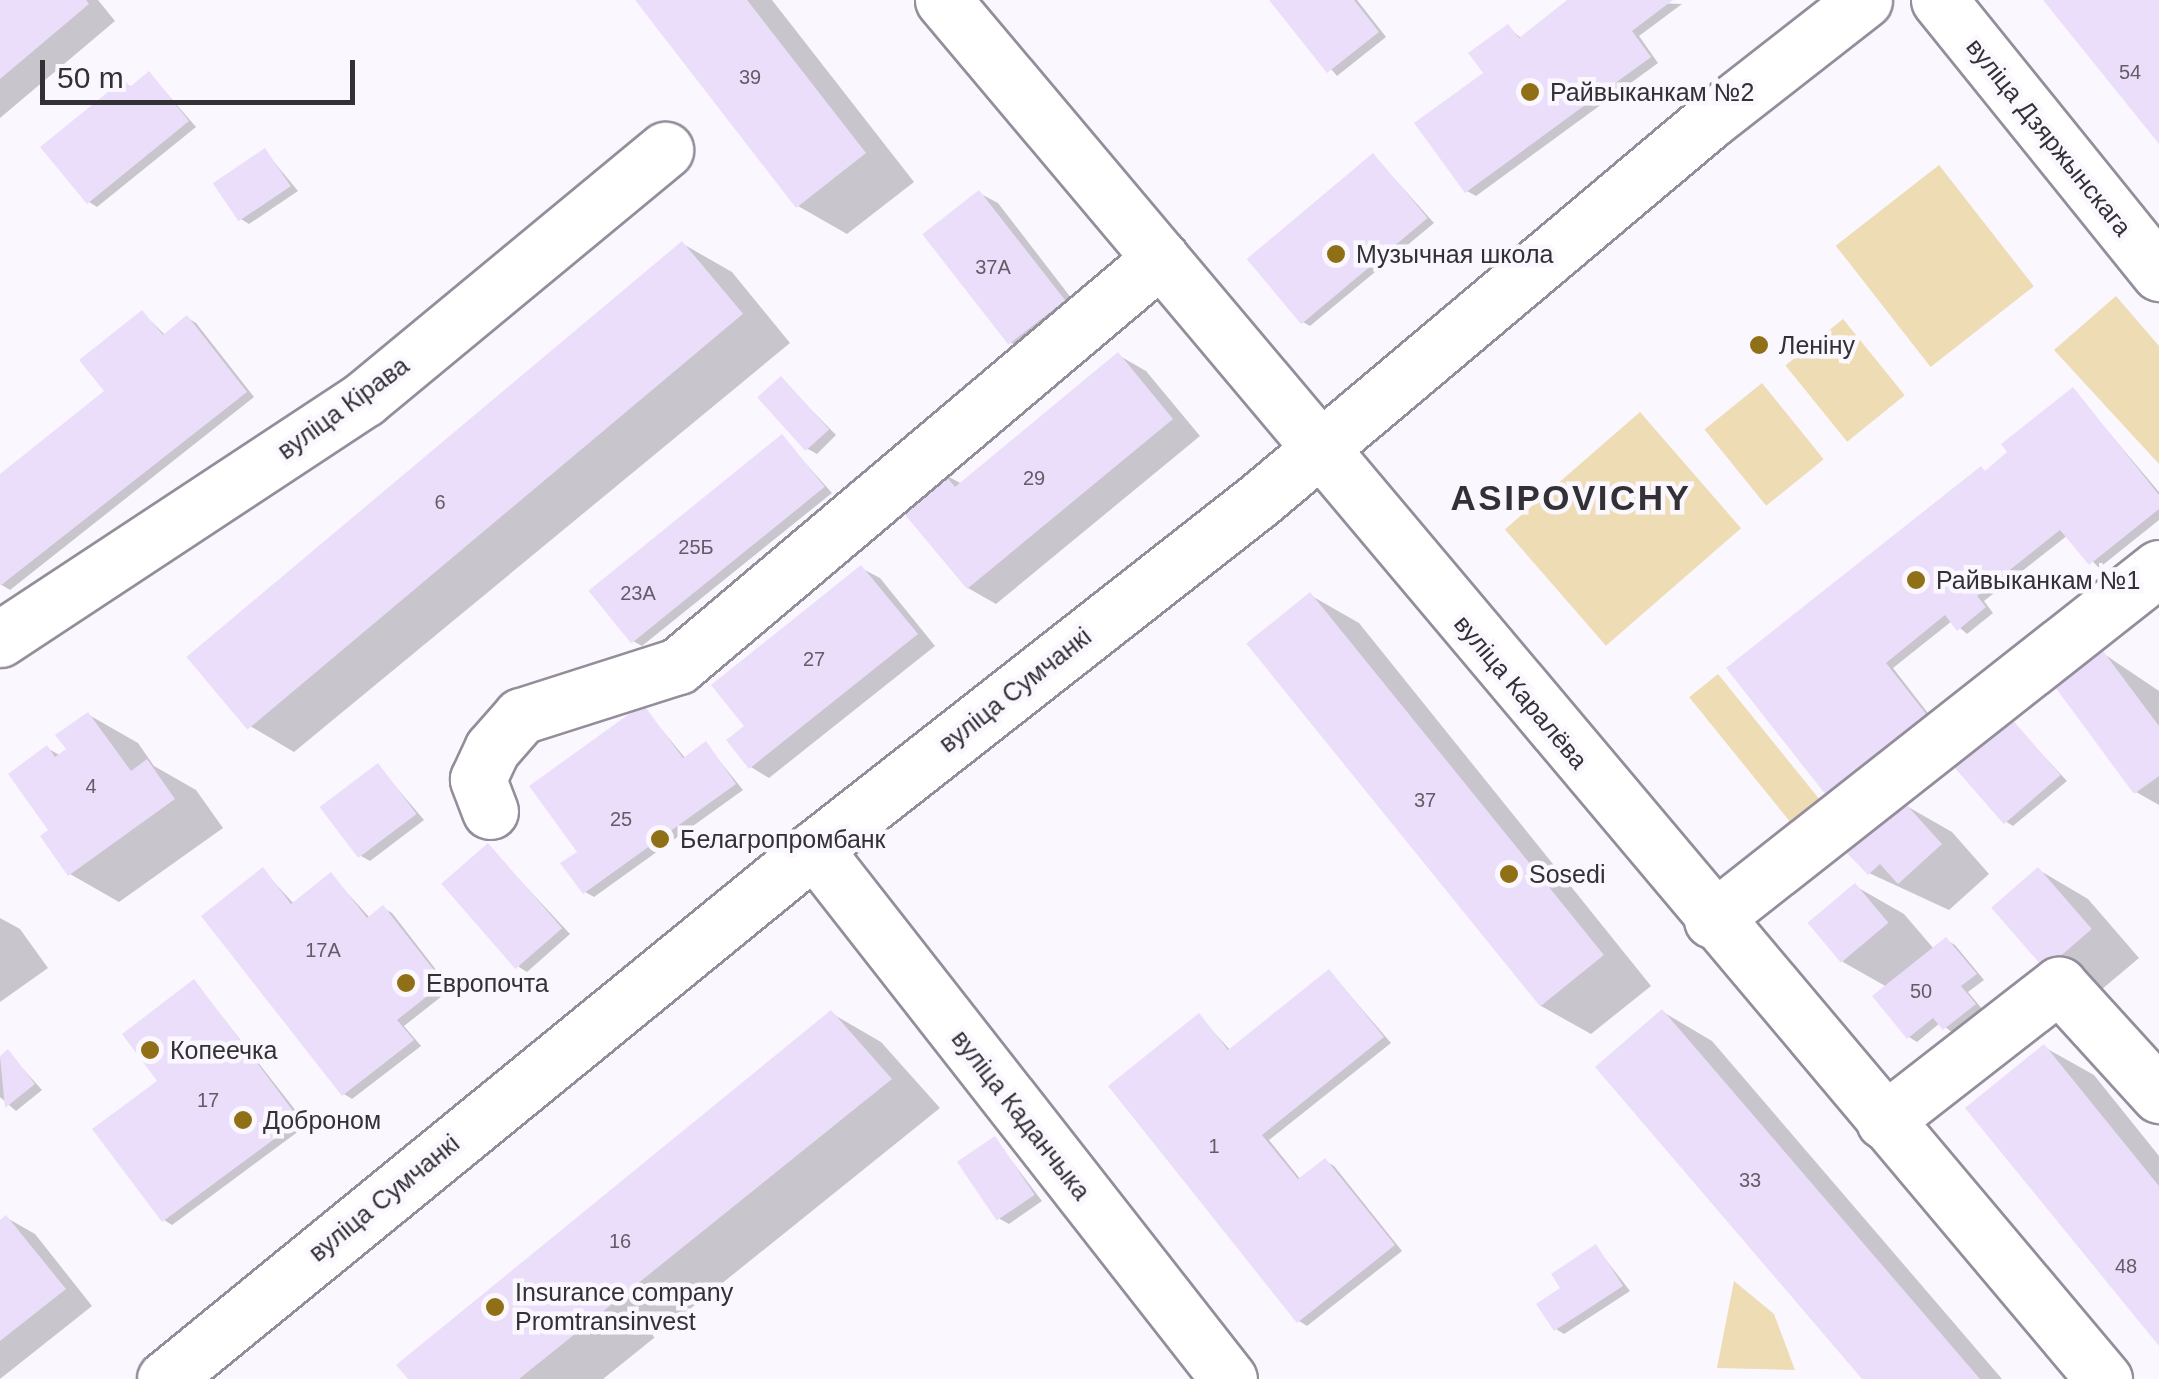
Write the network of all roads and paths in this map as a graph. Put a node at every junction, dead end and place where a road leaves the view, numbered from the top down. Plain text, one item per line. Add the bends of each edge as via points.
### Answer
1 (942, 0) edge
2 (1864, 0) edge
3 (1940, 0) edge
4 (665, 150) dead end
5 (1161, 258) junction
6 (2159, 273) edge
7 (1317, 447) junction
8 (2159, 568) edge
9 (0, 639) edge
10 (490, 810) dead end
11 (814, 848) junction
12 (1712, 920) junction
13 (2159, 1094) edge
14 (1884, 1122) junction
15 (165, 1379) edge
16 (1229, 1379) edge
17 (2104, 1379) edge

1 - 5 street, вуліца Каралёва
2 - 7 street, вуліца Сумчанкі
3 - 6 street, вуліца Дзяржынскага
4 - 9 street, вуліца Кірава via 364,399
5 - 7 street, вуліца Каралёва
5 - 10 street via 678,666 521,716 492,749 478,779
7 - 11 street, вуліца Сумчанкі
7 - 12 street, вуліца Каралёва
8 - 12 street
11 - 15 street, вуліца Сумчанкі
11 - 16 street, вуліца Каданчыка
12 - 14 street, вуліца Каралёва
13 - 14 street via 2059,984
14 - 17 street, вуліца Каралёва

